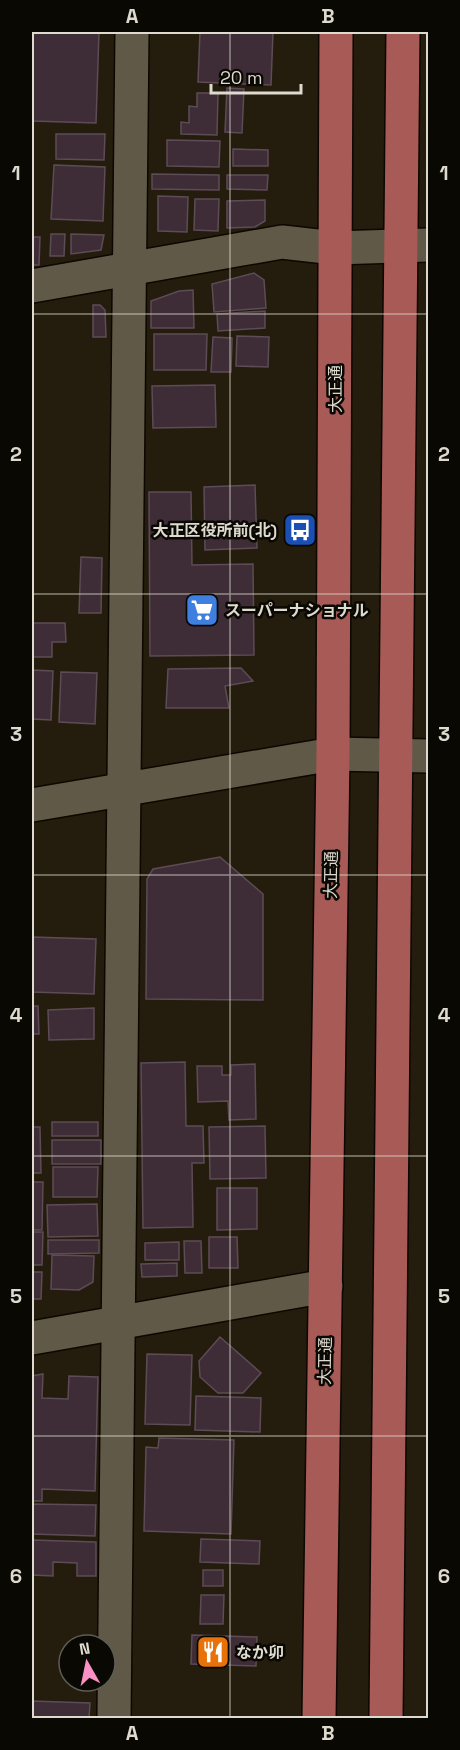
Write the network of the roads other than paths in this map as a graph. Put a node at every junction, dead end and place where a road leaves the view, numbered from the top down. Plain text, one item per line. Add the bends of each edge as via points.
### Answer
1 (132, 32) edge
2 (336, 32) edge
3 (403, 32) edge
4 (415, 246) edge
5 (335, 248) junction
6 (130, 268) junction
7 (32, 286) edge
8 (333, 754) junction
9 (429, 756) edge
10 (396, 757) junction
11 (123, 791) junction
12 (32, 805) edge
13 (326, 1286) junction
14 (120, 1323) junction
15 (32, 1338) edge
16 (114, 1719) edge
17 (319, 1719) edge
18 (386, 1719) edge

1 - 6 street
2 - 5 main road, 大正通
3 - 4 main road
4 - 5 street
4 - 10 main road
5 - 6 street via 282,242
5 - 8 main road, 大正通
6 - 7 street
6 - 11 street
8 - 10 street
8 - 11 street
8 - 13 main road, 大正通
9 - 10 street
10 - 18 main road
11 - 12 street
11 - 14 street
13 - 14 street
13 - 17 main road, 大正通
14 - 15 street
14 - 16 street

